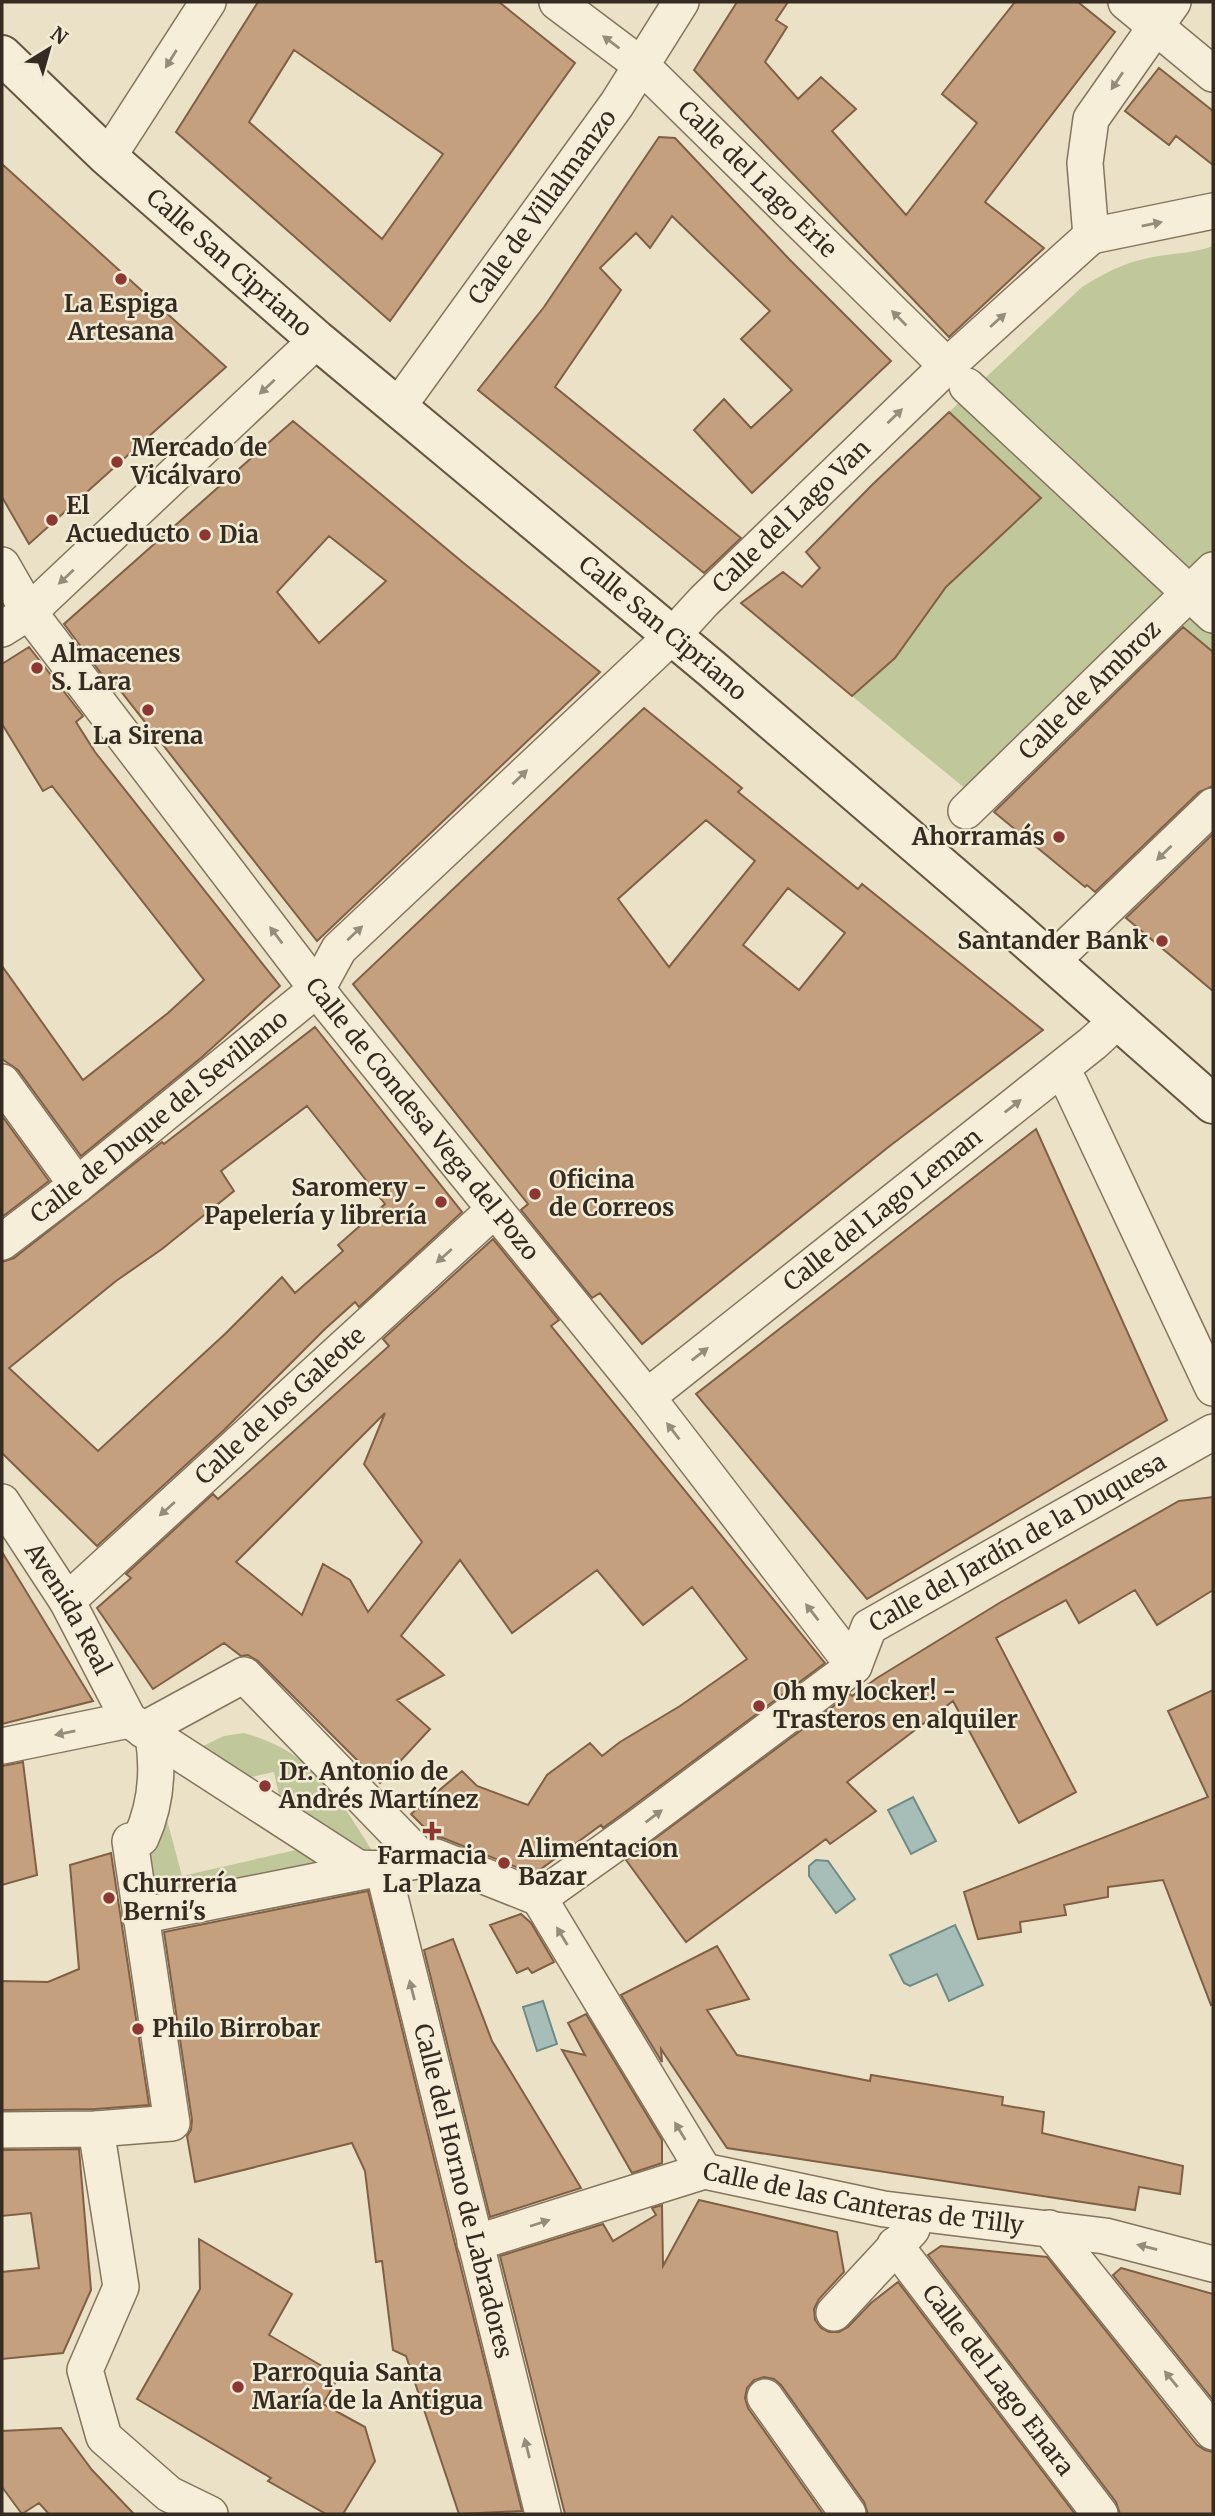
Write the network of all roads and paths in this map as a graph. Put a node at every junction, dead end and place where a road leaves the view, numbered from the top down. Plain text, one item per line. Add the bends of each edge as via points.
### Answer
1 (208, 2) edge
2 (557, 2) edge
3 (681, 2) edge
4 (1126, 2) edge
5 (1164, 13) edge
6 (2, 55) edge
7 (642, 66) junction
8 (1213, 74) edge
9 (2, 83) edge
10 (108, 157) junction
11 (1213, 211) edge
12 (1091, 236) junction
13 (317, 340) junction
14 (957, 376) junction
15 (397, 408) junction
16 (2, 565) edge
17 (1205, 592) edge
18 (15, 620) edge
19 (672, 636) junction
20 (1213, 806) edge
21 (966, 811) dead end
22 (1051, 962) junction
23 (317, 989) junction
24 (1118, 1020) junction
25 (2, 1082) edge
26 (1070, 1084) dead end
27 (1213, 1104) edge
28 (77, 1185) junction
29 (494, 1210) junction
30 (2, 1242) edge
31 (1213, 1388) edge
32 (646, 1397) junction
33 (1213, 1432) edge
34 (2, 1502) edge
35 (67, 1601) junction
36 (854, 1666) junction
37 (142, 1729) junction
38 (2, 1746) edge
39 (423, 1860) junction
40 (383, 1869) junction
41 (539, 1898) junction
42 (140, 1916) junction
43 (96, 2129) junction
44 (2, 2130) edge
45 (704, 2171) junction
46 (926, 2214) junction
47 (1049, 2228) junction
48 (475, 2243) junction
49 (895, 2245) junction
50 (1213, 2264) edge
51 (834, 2313) dead end
52 (765, 2397) dead end
53 (1213, 2432) edge
54 (210, 2514) edge
55 (543, 2514) edge
56 (848, 2514) edge
57 (1100, 2514) edge

1 -> 10 street
7 -> 2 street, Calle del Lago Erie
3 - 7 street, Calle de Villalmanzo
4 - 5 street
5 - 8 street
5 -> 12 street via 1091,119 1085,163
6 - 10 street, Calle San Cipriano
14 -> 7 street, Calle del Lago Erie
7 - 15 street, Calle de Villalmanzo
9 - 10 street, Calle San Cipriano
10 - 13 street, Calle San Cipriano
12 -> 11 street
14 -> 12 street, Calle del Lago Van
13 - 15 street, Calle San Cipriano
13 -> 18 street
14 - 17 street, Calle del Lago Erie
19 -> 14 street, Calle del Lago Van via 704,601
15 - 19 street, Calle San Cipriano
16 - 18 street, Calle de Condesa Vega del Pozo
17 - 21 street, Calle de Ambroz
23 -> 18 street, Calle de Condesa Vega del Pozo
19 - 22 street, Calle San Cipriano
23 -> 19 street, Calle del Lago Van via 339,949
20 -> 22 street
22 - 24 street, Calle San Cipriano
23 - 28 street, Calle de Duque del Sevillano
23 - 29 street, Calle de Condesa Vega del Pozo
24 - 27 street, Calle San Cipriano
32 -> 24 street, Calle del Lago Leman
25 - 28 street
26 - 31 street
28 - 30 street, Calle de Duque del Sevillano
29 - 32 street, Calle de Condesa Vega del Pozo
29 -> 35 street, Calle de los Galeote
36 -> 32 street, Calle de Condesa Vega del Pozo
33 - 36 street, Calle del Jardín de la Duquesa via 869,1627
34 - 35 street, Avenida Real
35 - 37 street, Avenida Real
41 -> 36 street, Calle del Jardín de la Duquesa
37 -> 38 street
37 - 39 street via 244,1675
37 - 40 street via 358,1868
37 - 42 street via 157,1758 151,1816 141,1838 130,1841
39 - 40 street
39 - 41 street via 436,1857
40 - 42 street
48 -> 40 street, Calle del Horno de Labradores
45 -> 41 street, Calle de las Canteras de Tilly
42 - 43 street via 172,2123
43 - 44 street
43 - 54 street via 121,2287 85,2370 104,2437 169,2494
45 - 46 street, Calle de las Canteras de Tilly
48 -> 45 street
46 - 47 street, Calle de las Canteras de Tilly
46 - 49 street
50 -> 47 street, Calle de las Canteras de Tilly via 1105,2236
53 -> 47 street
55 -> 48 street, Calle del Horno de Labradores
49 - 51 street
49 - 57 street, Calle del Lago Enara
52 - 56 street

